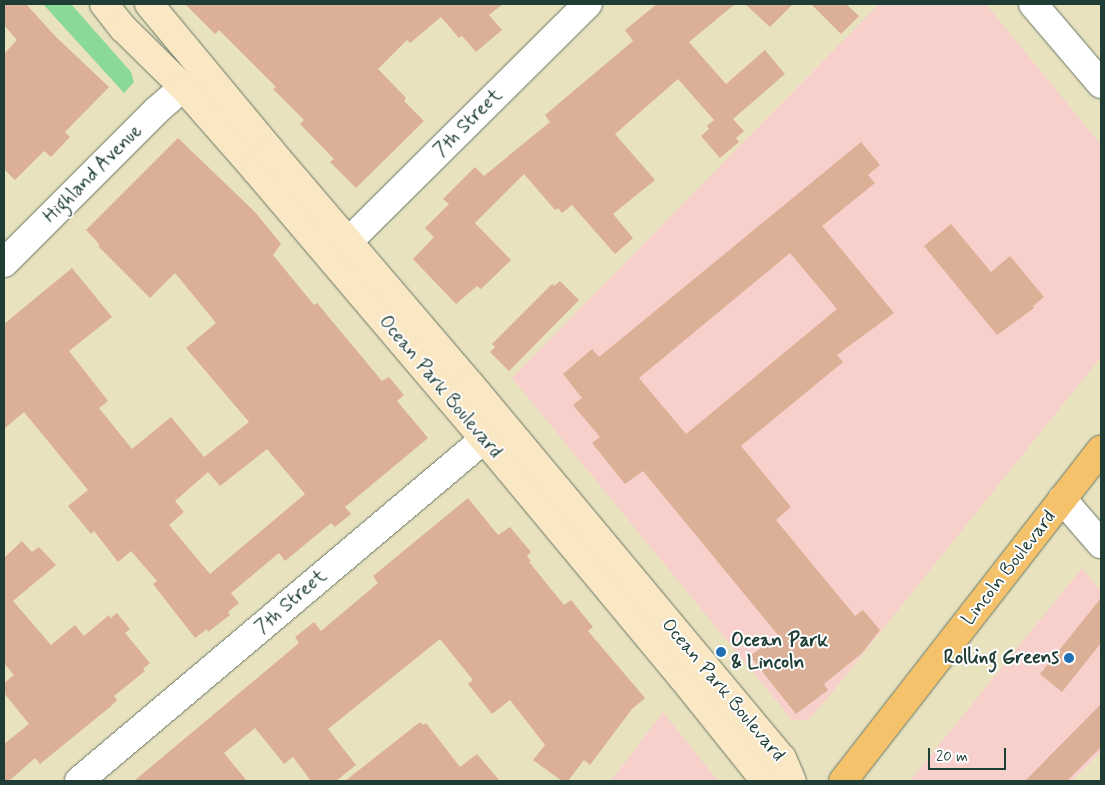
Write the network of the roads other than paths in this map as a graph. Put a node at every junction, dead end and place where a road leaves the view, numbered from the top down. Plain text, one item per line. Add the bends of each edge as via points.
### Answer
1 (104, 4) edge
2 (149, 4) edge
3 (588, 4) edge
4 (1033, 4) edge
5 (1101, 84) edge
6 (183, 88) junction
7 (263, 160) junction
8 (348, 242) junction
9 (4, 263) edge
10 (494, 432) junction
11 (1101, 450) edge
12 (1062, 499) junction
13 (1101, 544) edge
14 (79, 781) edge
15 (765, 781) edge
16 (792, 781) edge
17 (843, 781) edge

1 - 6 street via 123,28
2 - 7 street, Ocean Park Boulevard
3 - 8 street, 7th Street
4 - 5 street
6 - 7 street via 192,83 203,85
6 - 9 street, Highland Avenue
7 - 8 street, Ocean Park Boulevard
7 - 10 street, Ocean Park Boulevard
8 - 10 street, Ocean Park Boulevard
10 - 14 street, 7th Street
10 - 15 street, Ocean Park Boulevard
10 - 16 street, Ocean Park Boulevard via 782,758
11 - 12 highway, Lincoln Boulevard
12 - 13 street
12 - 17 highway, Lincoln Boulevard

